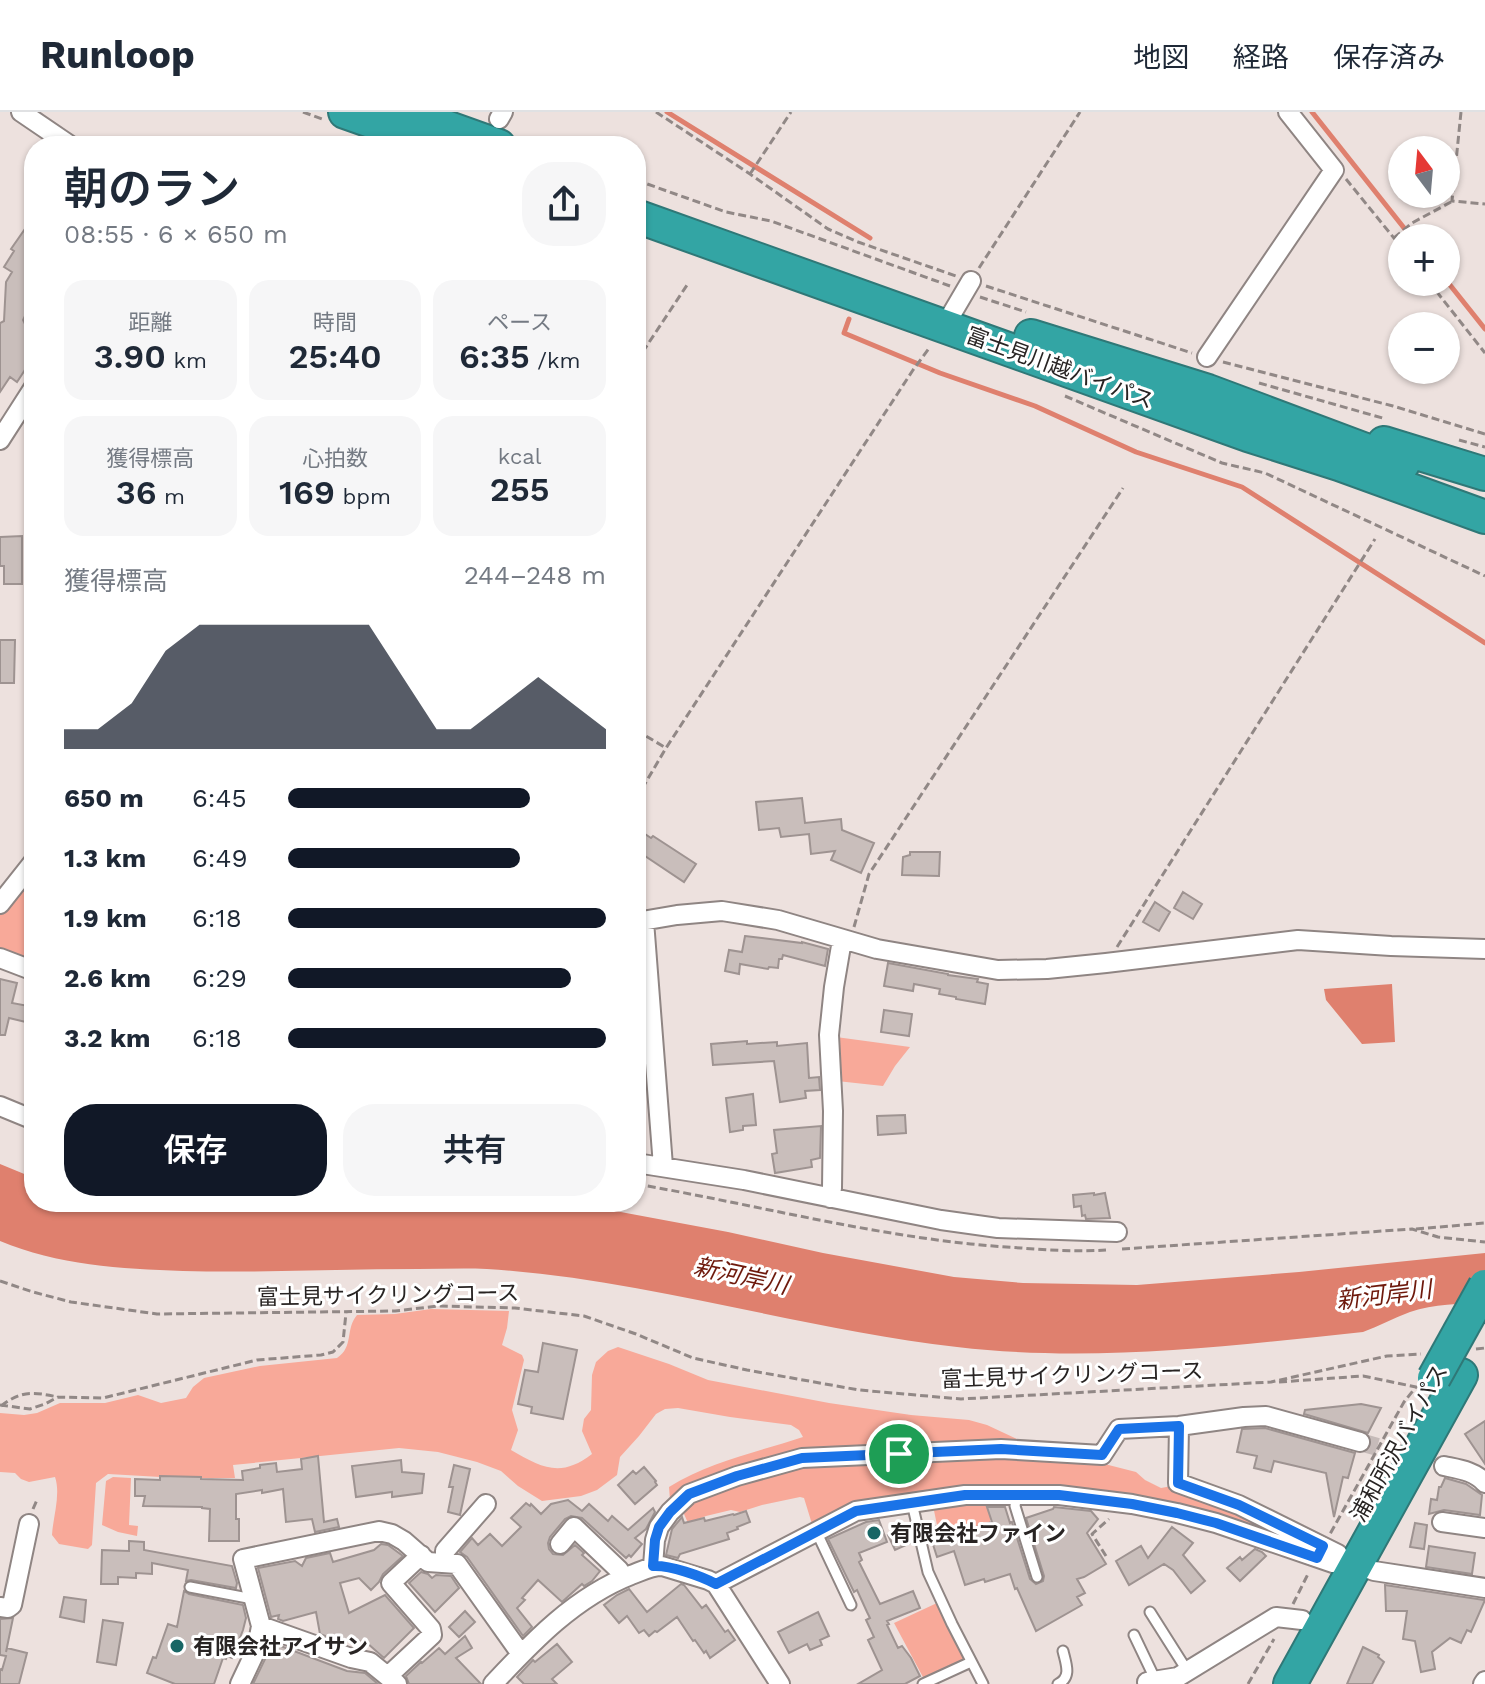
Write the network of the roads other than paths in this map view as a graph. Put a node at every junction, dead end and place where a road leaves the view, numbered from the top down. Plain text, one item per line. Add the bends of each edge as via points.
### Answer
1 (21, 112) edge
2 (345, 112) edge
3 (404, 112) edge
4 (1288, 112) edge
5 (500, 126) edge
6 (56, 136) edge
7 (412, 136) edge
8 (646, 199) edge
9 (646, 219) edge
10 (952, 312) junction
11 (1207, 357) road end
12 (1208, 391) junction
13 (24, 403) edge
14 (1248, 435) junction
15 (0, 440) edge
16 (1485, 474) edge
17 (1485, 495) edge
18 (1485, 517) edge
19 (1485, 536) edge
20 (24, 874) edge
21 (0, 904) edge
22 (646, 920) edge
23 (846, 941) junction
24 (1485, 949) edge
25 (0, 958) edge
26 (24, 967) edge
27 (646, 985) edge
28 (0, 1106) edge
29 (24, 1116) edge
30 (646, 1164) edge
31 (663, 1166) junction
32 (830, 1198) junction
33 (1117, 1232) dead end
34 (1485, 1286) edge
35 (1456, 1357) edge
36 (1179, 1426) junction
37 (1360, 1442) tunnel mouth
38 (1444, 1466) tunnel mouth
39 (1485, 1483) edge
40 (1017, 1494) junction
41 (912, 1503) junction
42 (486, 1504) dead end
43 (1442, 1522) dead end
44 (29, 1524) dead end
45 (1485, 1528) edge
46 (817, 1533) junction
47 (560, 1544) dead end
48 (421, 1555) junction
49 (1334, 1557) junction
50 (445, 1563) junction
51 (653, 1566) junction
52 (1037, 1577) dead end
53 (623, 1578) junction
54 (716, 1584) junction
55 (190, 1587) dead end
56 (1485, 1588) edge
57 (253, 1599) junction
58 (851, 1605) dead end
59 (0, 1607) edge
60 (1150, 1612) dead end
61 (1294, 1619) junction
62 (261, 1626) junction
63 (1134, 1635) dead end
64 (1063, 1651) dead end
65 (521, 1654) junction
66 (971, 1662) junction
67 (1188, 1672) junction
68 (392, 1680) edge
69 (1151, 1681) joint
70 (240, 1684) edge
71 (493, 1684) edge
72 (780, 1684) edge
73 (923, 1684) edge
74 (983, 1684) edge
75 (1058, 1684) edge
76 (1267, 1684) edge
77 (1290, 1684) edge

1 - 6 street
2 - 7 highway
3 - 5 highway
4 - 11 street via 1334,170
8 - 10 highway, 富士見川越バイパス
9 - 10 highway, 富士見川越バイパス
10 - 12 highway, 富士見川越バイパス
10 - 14 highway, 富士見川越バイパス
12 - 16 highway
12 - 17 highway, 富士見川越バイパス
13 - 15 street
14 - 18 highway, 富士見川越バイパス
14 - 19 highway via 1284,464
20 - 21 street
22 - 23 street via 722,911 778,920
23 - 24 street via 998,970 1298,940
23 - 32 street via 829,1035
25 - 26 street
27 - 31 street
28 - 29 street
30 - 31 street
31 - 32 street
32 - 33 street via 998,1228
34 - 35 highway, 浦和所沢バイパス, bridge
35 - 49 highway, 浦和所沢バイパス
36 - 37 street via 1266,1416
36 - 49 street via 1178,1483 1239,1505
36 - 51 street via 1119,1429 1102,1455 1001,1449 802,1458 689,1494 659,1527
38 - 39 street via 1469,1472
40 - 41 street
40 - 49 street via 1127,1503
40 - 52 lane via 1015,1506
41 - 46 street via 856,1511
41 - 66 lane via 928,1572
42 - 50 street via 445,1551
43 - 45 street
44 - 59 street via 12,1605
46 - 54 street
46 - 58 lane
47 - 53 street via 574,1527
48 - 50 street via 428,1562
48 - 57 street via 379,1531 243,1559
48 - 68 street via 391,1583 432,1635
49 - 56 street via 1374,1571
49 - 61 highway, 浦和所沢バイパス
49 - 77 highway, 浦和所沢バイパス
50 - 65 street via 457,1564
51 - 53 street
51 - 54 street
53 - 65 street via 579,1603
54 - 72 street
55 - 57 lane
57 - 62 street
60 - 67 lane
61 - 67 street via 1276,1617
61 - 76 highway, 浦和所沢バイパス
62 - 68 street via 370,1662
62 - 70 street
63 - 69 lane
64 - 75 lane via 1068,1674
65 - 71 street
66 - 73 lane
66 - 74 lane
67 - 69 street

